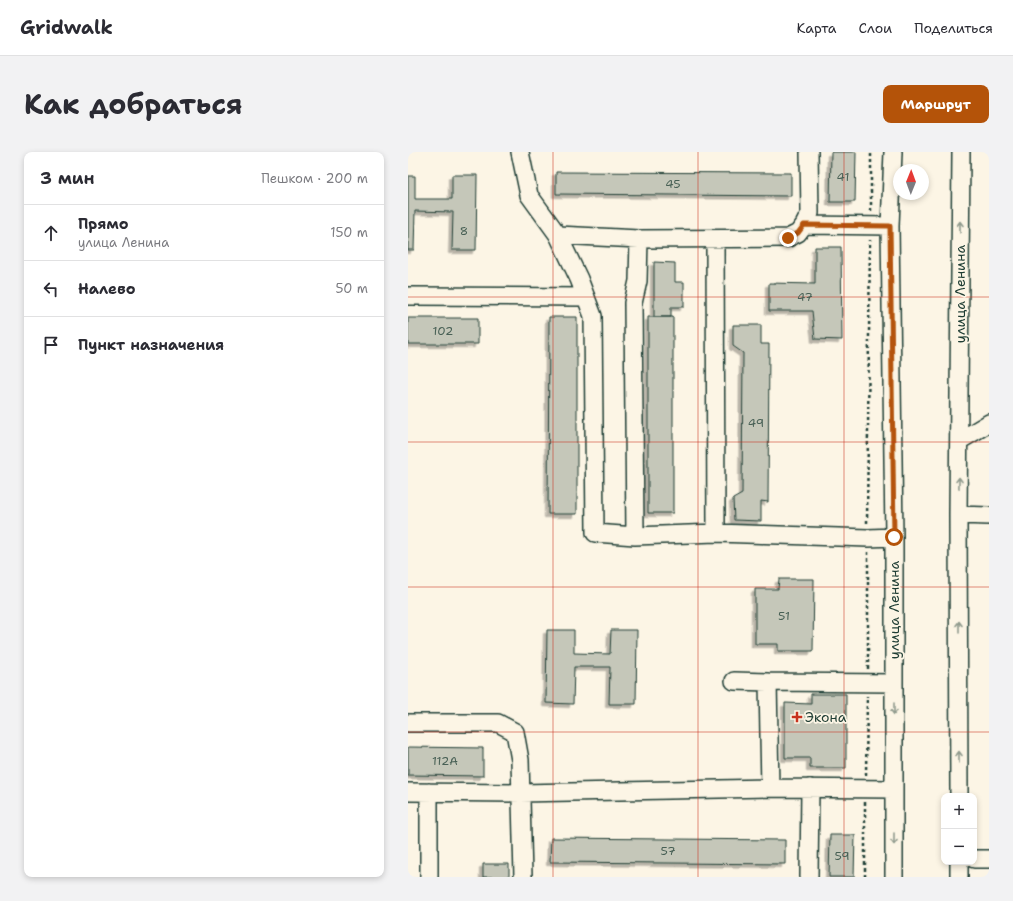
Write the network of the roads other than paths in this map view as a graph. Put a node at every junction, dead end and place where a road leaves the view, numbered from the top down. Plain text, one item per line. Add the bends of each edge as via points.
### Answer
1 (520, 152) edge
2 (809, 152) edge
3 (893, 152) edge
4 (961, 152) edge
5 (804, 225) junction
6 (890, 226) junction
7 (558, 235) junction
8 (639, 239) junction
9 (715, 239) junction
10 (408, 296) edge
11 (586, 298) junction
12 (989, 423) edge
13 (960, 441) junction
14 (958, 516) junction
15 (989, 516) edge
16 (716, 533) junction
17 (635, 536) junction
18 (894, 537) junction
19 (734, 681) dead end
20 (768, 682) junction
21 (894, 683) junction
22 (408, 723) edge
23 (770, 788) junction
24 (810, 788) junction
25 (894, 789) junction
26 (408, 792) edge
27 (429, 792) junction
28 (521, 793) junction
29 (959, 793) edge
30 (977, 859) edge
31 (989, 859) edge
32 (959, 865) edge
33 (429, 877) edge
34 (523, 877) edge
35 (809, 877) edge
36 (894, 877) edge
37 (959, 877) edge

1 - 7 street via 529,194
2 - 5 street via 810,213
3 - 6 street, улица Ленина
13 -> 4 street, улица Ленина
5 - 6 street
5 - 9 street via 798,233 788,238
6 - 18 street, улица Ленина
7 - 8 street
7 - 11 street
8 - 9 street
8 - 17 street via 638,281 633,303
9 - 16 street
10 - 11 street
11 - 17 street via 593,316 595,533
12 - 13 street
14 -> 13 street, улица Ленина
14 - 15 street
29 -> 14 street, улица Ленина
16 - 17 street
16 - 18 street
18 - 21 street, улица Ленина
19 - 20 street
20 - 21 street
20 - 23 street
21 -> 25 street, улица Ленина
22 - 28 street via 498,723 515,732 520,760
23 - 24 street
23 - 28 street
24 - 25 street
24 - 35 street
25 -> 36 street, улица Ленина
26 - 27 street
27 - 28 street
27 - 33 street
28 - 34 street
30 - 31 street
32 - 37 street

